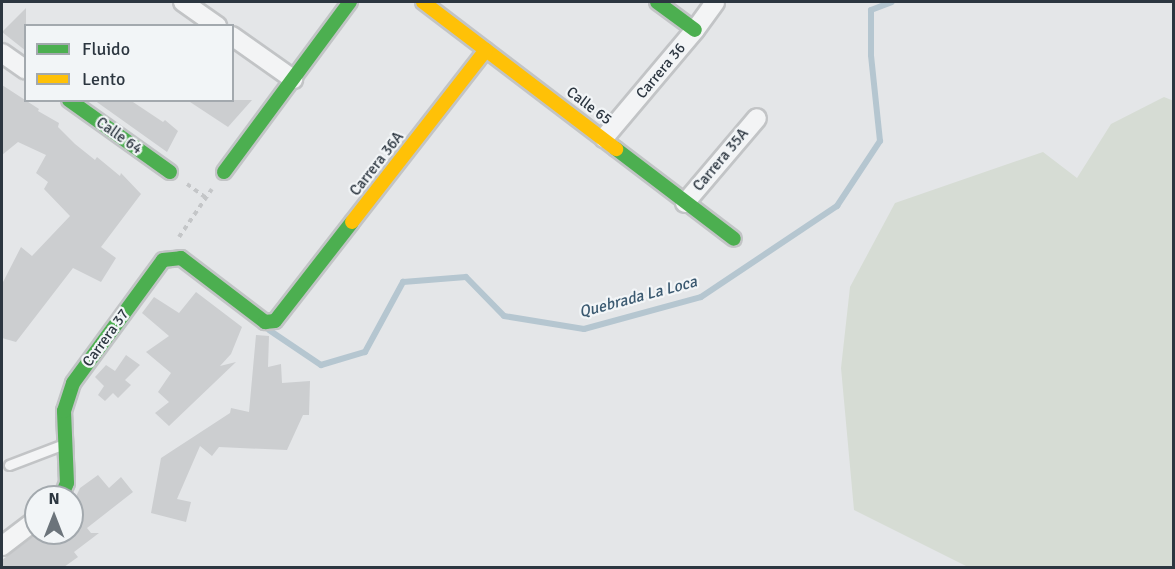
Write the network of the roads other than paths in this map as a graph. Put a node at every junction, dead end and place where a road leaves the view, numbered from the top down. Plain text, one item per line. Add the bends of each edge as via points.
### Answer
1 (183, 2) edge
2 (350, 2) edge
3 (423, 2) edge
4 (657, 2) edge
5 (715, 2) edge
6 (214, 24) edge
7 (695, 30) junction
8 (234, 37) edge
9 (486, 50) junction
10 (2, 53) edge
11 (24, 69) edge
12 (293, 79) junction
13 (72, 102) edge
14 (757, 118) dead end
15 (604, 138) junction
16 (170, 172) dead end
17 (224, 172) dead end
18 (685, 203) junction
19 (734, 238) dead end
20 (163, 260) joint
21 (64, 444) junction
22 (9, 465) dead end
23 (66, 485) edge
24 (24, 529) edge
25 (2, 546) edge

1 - 6 street
2 - 12 street
3 - 9 street, Calle 65
4 - 7 street
5 - 7 street, Carrera 36
7 - 15 street, Carrera 36
8 - 12 street
9 - 15 street, Calle 65
9 - 20 street, Carrera 36A via 275,321 266,322 181,258
10 - 11 street
12 - 17 street
13 - 16 street, Calle 64
14 - 18 street, Carrera 35A
15 - 18 street, Calle 65
18 - 19 street, Calle 65
20 - 21 street, Carrera 37 via 73,383 64,411
21 - 22 lane
21 - 23 street, Carrera 37
24 - 25 street

